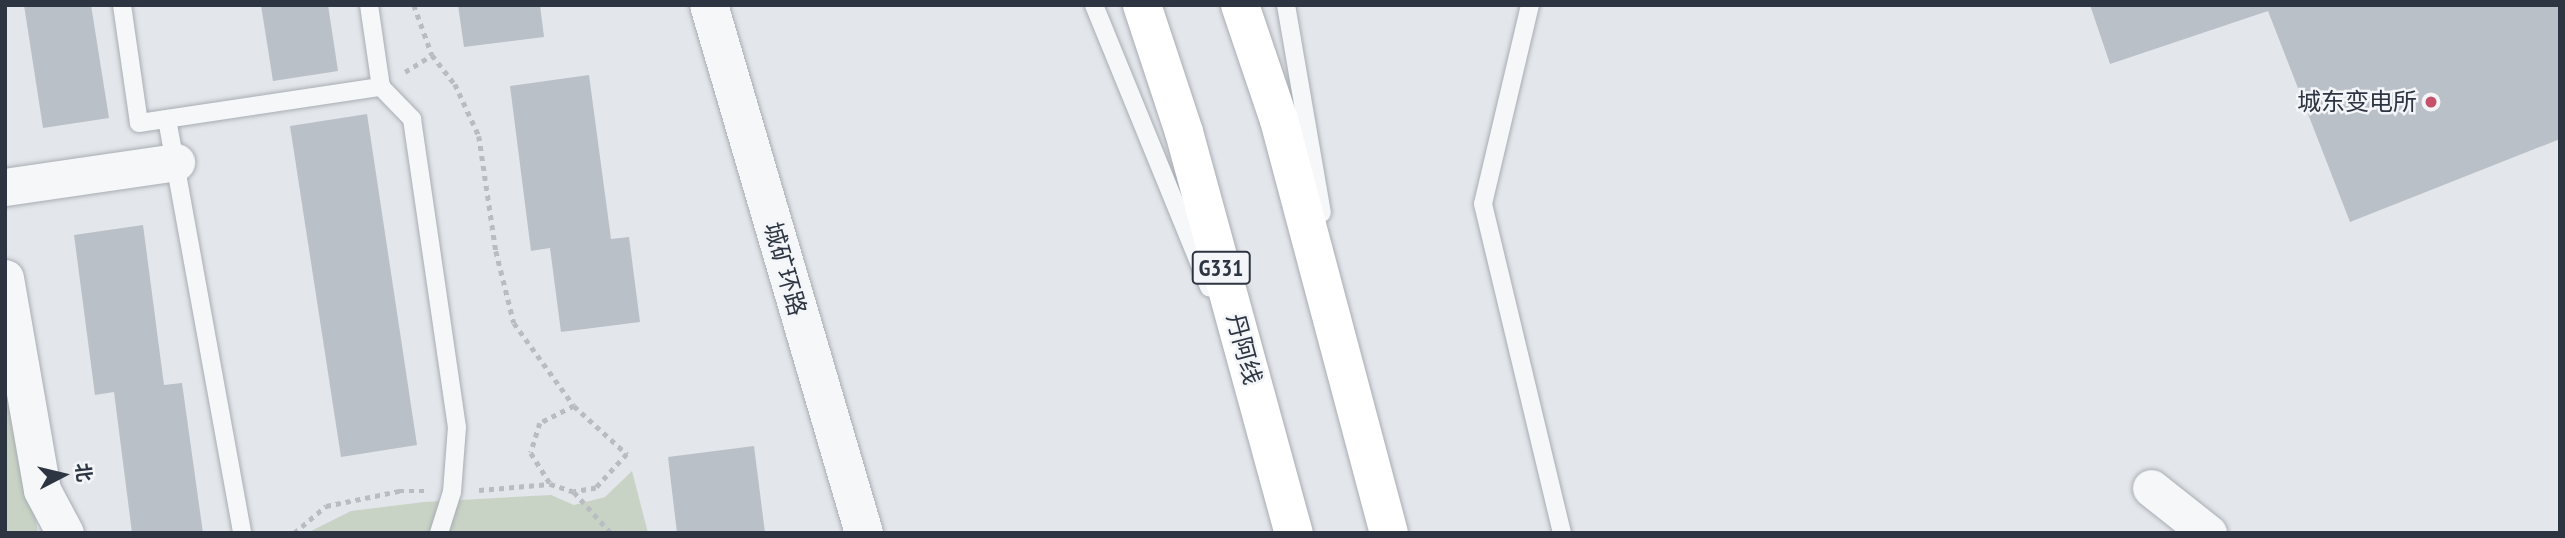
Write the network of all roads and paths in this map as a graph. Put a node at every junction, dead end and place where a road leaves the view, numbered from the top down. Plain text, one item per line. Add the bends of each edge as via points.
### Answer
1 (121, 5) edge
2 (369, 5) edge
3 (414, 5) edge
4 (709, 5) edge
5 (1094, 5) edge
6 (1142, 5) edge
7 (1240, 5) edge
8 (1286, 5) edge
9 (1530, 5) edge
10 (381, 87) junction
11 (167, 118) junction
12 (176, 162) junction
13 (5, 187) edge
14 (5, 278) edge
15 (574, 406) junction
16 (1355, 406) junction
17 (1261, 414) junction
18 (550, 484) junction
19 (2151, 488) dead end
20 (452, 492) junction
21 (574, 492) junction
22 (65, 533) edge
23 (242, 533) edge
24 (294, 533) edge
25 (439, 533) edge
26 (611, 533) edge
27 (864, 533) edge
28 (1294, 533) edge
29 (1389, 533) edge
30 (1562, 533) edge
31 (2208, 533) edge

1 - 11 lane via 139,123
2 - 10 lane
3 - 15 path via 432,55 455,84 479,136 496,251 514,323
4 - 27 street, 城矿环路
5 - 17 lane
6 - 17 highway, 丹阿线 / G331 via 1184,132
7 - 16 highway via 1279,120
8 - 16 lane
9 - 30 lane via 1483,204
10 - 11 lane
10 - 20 lane via 412,119 457,427
11 - 12 lane
12 - 13 street
12 - 23 lane
14 - 22 street via 42,490
15 - 18 path via 540,423 531,453
15 - 21 path via 627,454 596,488
16 - 29 highway
17 - 28 highway, 丹阿线 / G331
18 - 20 path
18 - 21 path
19 - 31 street
20 - 24 path via 399,491 326,506
20 - 25 lane
21 - 26 path

